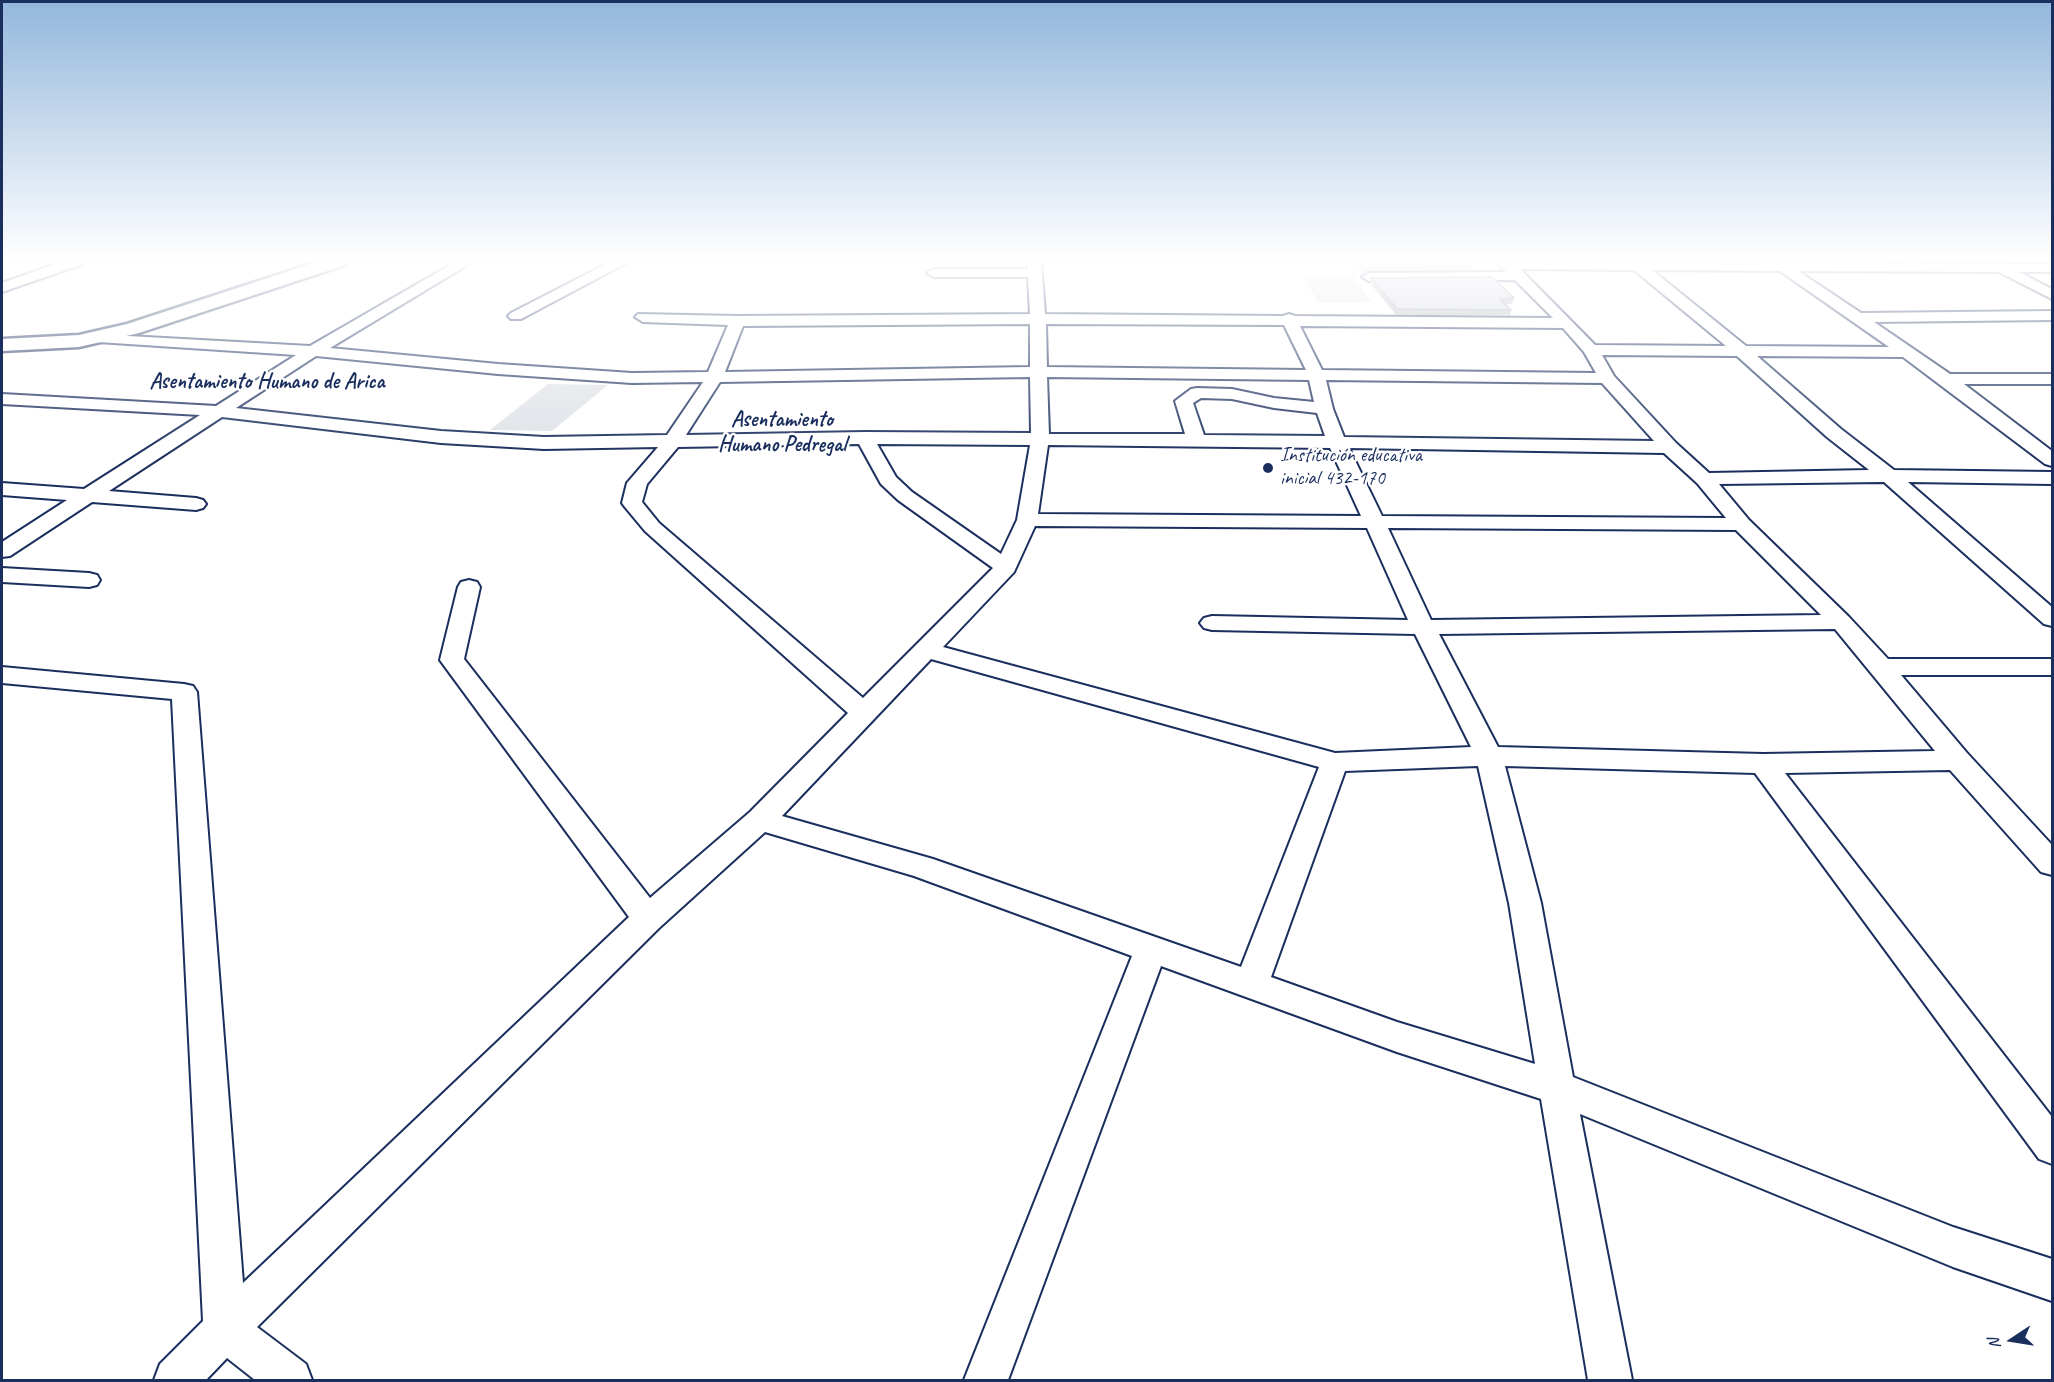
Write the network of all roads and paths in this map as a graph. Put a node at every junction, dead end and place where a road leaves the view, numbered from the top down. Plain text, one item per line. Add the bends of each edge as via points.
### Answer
1 (143, 325) edge
2 (357, 325) edge
3 (735, 325) edge
4 (1038, 325) edge
5 (1292, 325) edge
6 (1569, 325) edge
7 (1710, 325) edge
8 (1868, 325) edge
9 (98, 337) junction
10 (2, 345) edge
11 (1591, 350) junction
12 (313, 351) junction
13 (1906, 352) junction
14 (1744, 353) junction
15 (1039, 372) junction
16 (1179, 373) junction
17 (1316, 374) junction
18 (714, 378) junction
19 (1607, 378) junction
20 (1946, 379) junction
21 (2052, 379) edge
22 (1197, 393) junction
23 (2, 399) edge
24 (1324, 409) junction
25 (216, 411) junction
26 (865, 438) junction
27 (1040, 439) junction
28 (1196, 440) junction
29 (673, 441) junction
30 (1337, 442) junction
31 (2030, 444) junction
32 (2052, 444) edge
33 (1669, 447) junction
34 (2052, 460) edge
35 (1888, 475) junction
36 (2052, 478) edge
37 (1704, 479) junction
38 (2, 489) edge
39 (89, 494) junction
40 (195, 504) dead end
41 (1027, 520) junction
42 (1376, 521) junction
43 (1742, 524) junction
44 (2, 551) edge
45 (1006, 567) junction
46 (2, 575) edge
47 (89, 580) dead end
48 (469, 587) dead end
49 (2052, 619) edge
50 (1841, 622) junction
51 (1212, 623) dead end
52 (1423, 627) junction
53 (927, 650) junction
54 (1881, 667) junction
55 (2052, 667) edge
56 (2, 675) edge
57 (864, 713) junction
58 (1489, 756) junction
59 (1958, 760) junction
60 (1335, 762) junction
61 (1763, 764) junction
62 (760, 820) junction
63 (2052, 864) edge
64 (648, 919) junction
65 (1151, 948) junction
66 (1251, 985) junction
67 (1558, 1088) junction
68 (2052, 1146) edge
69 (2052, 1280) edge
70 (225, 1329) junction
71 (176, 1380) edge
72 (290, 1380) edge
73 (986, 1380) edge
74 (1610, 1380) edge

1 - 9 highway
2 - 12 street
3 - 18 street
4 - 15 street
5 - 17 street
6 - 11 street
7 - 14 street
8 - 13 street
9 - 10 highway
9 - 12 street
11 - 14 street
11 - 19 street
12 - 18 street via 632,378
12 - 25 street
13 - 14 street
13 - 20 street
14 - 35 street
15 - 16 street
15 - 18 street
15 - 27 street
16 - 17 street
16 - 22 street
17 - 19 street
17 - 24 street
18 - 29 street
19 - 33 street
20 - 21 street
20 - 31 street
22 - 24 street via 1232,393
22 - 28 street via 1184,401
23 - 25 street
24 - 30 street
25 - 29 street via 441,437 544,442
25 - 39 street
26 - 27 street
26 - 29 street
26 - 45 street via 888,480 905,496
27 - 28 street
27 - 41 street
28 - 30 street
29 - 57 street via 637,483 632,503 652,527
30 - 33 street
30 - 42 street
31 - 32 street
31 - 34 street
33 - 37 street
35 - 36 street
35 - 37 street
35 - 49 street
37 - 43 street
38 - 39 street
39 - 40 street
39 - 44 street
41 - 42 street
41 - 45 street
42 - 43 street
42 - 52 street
43 - 50 street
45 - 53 street
46 - 47 street
48 - 64 street via 452,660
50 - 52 street
50 - 54 street
51 - 52 street
52 - 58 street
53 - 57 street
53 - 60 street
54 - 55 street
54 - 59 street
56 - 70 street via 184,692
57 - 62 street
58 - 60 street
58 - 61 street
58 - 67 street via 1525,903
59 - 61 street
59 - 63 street
60 - 66 street
61 - 68 street
62 - 64 street
62 - 65 street via 922,867
64 - 70 street
65 - 66 street
65 - 73 street
66 - 67 street
67 - 69 street via 1953,1246
67 - 74 street
70 - 71 street
70 - 72 street

